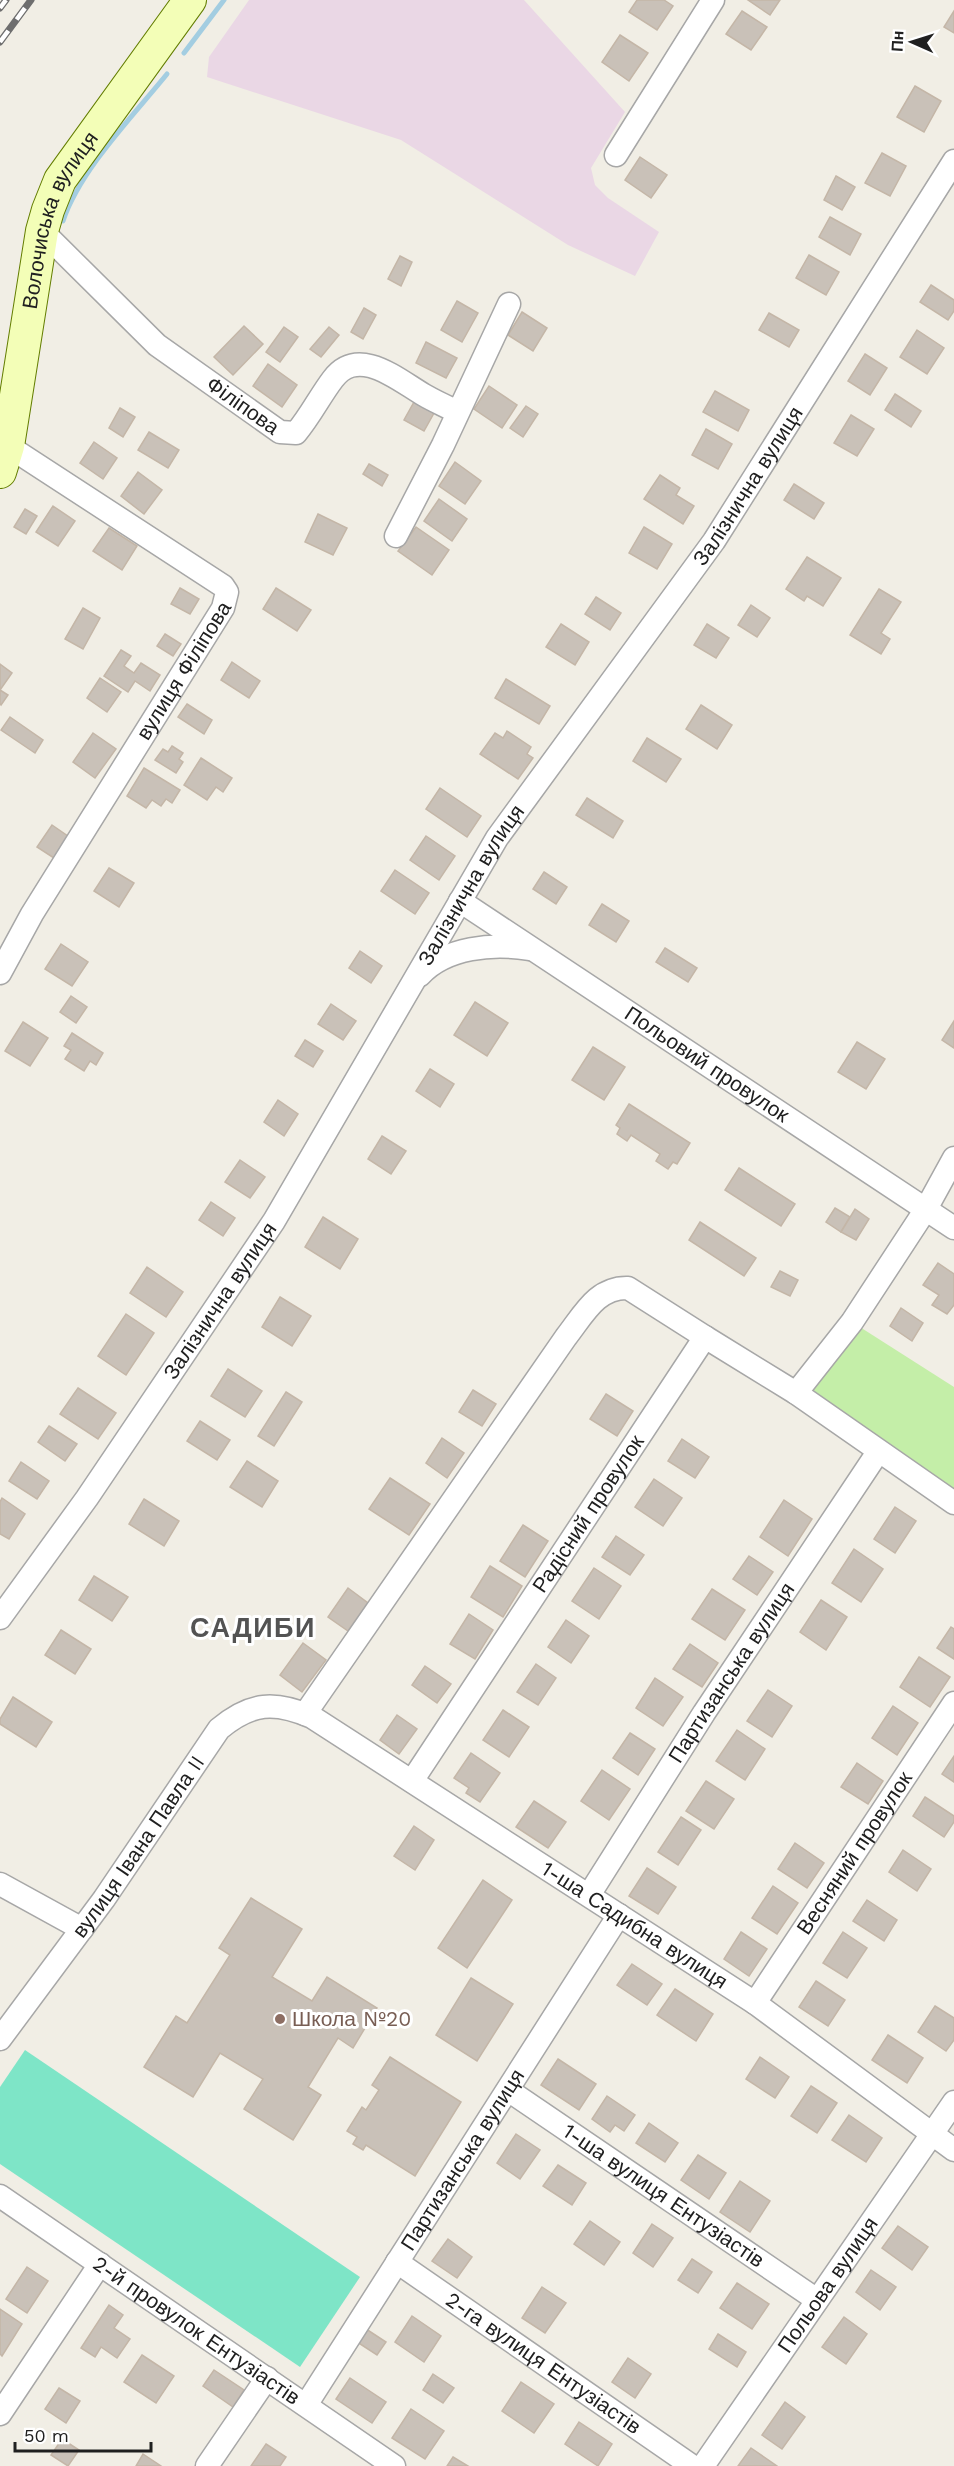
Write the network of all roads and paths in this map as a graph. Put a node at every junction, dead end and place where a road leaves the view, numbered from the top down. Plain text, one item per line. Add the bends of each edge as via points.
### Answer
1 (190, 0) edge
2 (713, 0) edge
3 (616, 155) dead end
4 (954, 161) edge
5 (42, 231) junction
6 (509, 304) dead end
7 (457, 412) junction
8 (4, 459) edge
9 (396, 536) dead end
10 (460, 901) junction
11 (534, 950) junction
12 (0, 973) edge
13 (410, 985) junction
14 (954, 1158) edge
15 (926, 1209) junction
16 (954, 1228) edge
17 (705, 1337) junction
18 (796, 1393) junction
19 (878, 1452) junction
20 (954, 1503) edge
21 (0, 1618) edge
22 (954, 1704) edge
23 (305, 1714) junction
24 (412, 1781) junction
25 (0, 1884) edge
26 (589, 1895) junction
27 (619, 1915) junction
28 (82, 1929) junction
29 (755, 2003) junction
30 (0, 2039) edge
31 (508, 2090) junction
32 (954, 2102) edge
33 (932, 2136) junction
34 (954, 2150) edge
35 (0, 2196) edge
36 (397, 2262) junction
37 (100, 2264) junction
38 (817, 2300) junction
39 (267, 2378) junction
40 (306, 2405) junction
41 (0, 2414) edge
42 (207, 2466) edge
43 (394, 2466) edge
44 (692, 2466) edge
45 (703, 2466) edge

1 - 5 main road, Волочиська вулиця via 60,180
2 - 3 street
4 - 10 street, Залізнична вулиця via 714,541 497,838
5 - 7 street, Філіпова via 157,345 280,432 296,433 312,415 334,377 351,365 368,364 393,375
5 - 8 main road, Волочиська вулиця
6 - 7 street
7 - 9 street
8 - 12 street, вулиця Філіпова via 223,586 227,592 223,608 36,908
10 - 11 street, Польовий провулок
10 - 13 street, Залізнична вулиця
11 - 13 street via 505,945 451,955 430,964
11 - 15 street, Польовий провулок
13 - 21 street, Залізнична вулиця via 274,1221 87,1498
14 - 15 street
15 - 16 street, Польовий провулок
15 - 18 street via 852,1322
17 - 18 street
17 - 23 street via 628,1288 600,1295 566,1337
17 - 24 street, Радісний провулок
18 - 19 street
19 - 20 street
19 - 26 street, Партизанська вулиця via 704,1713
22 - 29 street, Весняний провулок
23 - 24 street, 1-ша Садибна вулиця
23 - 28 street, вулиця Івана Павла II via 288,1706 267,1706 234,1716 219,1729
24 - 26 street, 1-ша Садибна вулиця
25 - 28 street
26 - 27 street, 1-ша Садибна вулиця
27 - 29 street, 1-ша Садибна вулиця
27 - 31 street, Партизанська вулиця
28 - 30 street, вулиця Івана Павла II
29 - 33 street, 1-ша Садибна вулиця
31 - 36 street, Партизанська вулиця
31 - 38 street, 1-ша вулиця Ентузіастів
32 - 33 street, Польова вулиця
33 - 34 street, 1-ша Садибна вулиця
33 - 38 street, Польова вулиця
35 - 37 street, 2-й провулок Ентузіастів
36 - 40 street, Партизанська вулиця
36 - 44 street, 2-га вулиця Ентузіастів
37 - 39 street, 2-й провулок Ентузіастів
37 - 41 street
38 - 45 street, Польова вулиця
39 - 40 street, 2-й провулок Ентузіастів
39 - 42 street
40 - 43 street, 2-й провулок Ентузіастів

